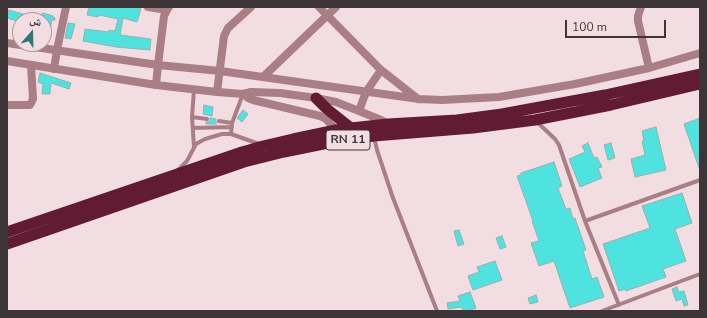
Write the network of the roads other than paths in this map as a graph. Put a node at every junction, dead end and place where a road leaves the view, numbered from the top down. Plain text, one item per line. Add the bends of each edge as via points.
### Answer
1 (66, 7) edge
2 (148, 7) edge
3 (251, 7) edge
4 (319, 7) edge
5 (336, 7) edge
6 (641, 7) edge
7 (167, 8) edge
8 (327, 15) junction
9 (7, 43) edge
10 (57, 50) junction
11 (700, 53) edge
12 (7, 61) edge
13 (31, 65) junction
14 (158, 65) junction
15 (649, 68) junction
16 (54, 69) junction
17 (381, 70) junction
18 (700, 70) edge
19 (220, 71) junction
20 (700, 74) edge
21 (263, 77) junction
22 (662, 83) junction
23 (700, 84) edge
24 (156, 85) junction
25 (194, 90) junction
26 (217, 92) junction
27 (366, 92) junction
28 (243, 94) junction
29 (316, 98) junction
30 (419, 99) junction
31 (7, 105) edge
32 (359, 111) junction
33 (192, 117) junction
34 (206, 119) dead end
35 (536, 120) junction
36 (219, 121) dead end
37 (388, 124) junction
38 (232, 125) junction
39 (193, 128) junction
40 (352, 128) junction
41 (336, 130) junction
42 (231, 134) junction
43 (374, 136) junction
44 (263, 146) junction
45 (194, 148) junction
46 (172, 175) junction
47 (700, 180) edge
48 (585, 221) junction
49 (7, 232) edge
50 (7, 244) edge
51 (700, 274) edge
52 (619, 305) junction
53 (437, 311) edge
54 (602, 311) edge

1 - 10 street
2 - 7 street
3 - 19 street via 228,28 224,36
4 - 8 street
5 - 8 street
6 - 15 street via 638,21
7 - 14 street
8 - 17 street
8 - 21 street
9 - 10 street
10 - 14 street
10 - 16 street
11 - 15 street
12 - 13 street
13 - 16 street
13 - 31 street via 33,99 30,105
14 - 19 street
14 - 24 street
15 - 30 street via 499,97
16 - 24 street
17 - 27 street
17 - 30 street
18 - 22 highway
19 - 21 street
19 - 26 street
20 - 22 highway, RN 11
21 - 27 street
22 - 37 highway, RN 11 via 502,114 457,120
23 - 35 highway, RN 11
24 - 25 street
25 - 26 street
25 - 33 lane
26 - 28 street
27 - 30 street
27 - 32 street
28 - 29 street via 280,93
28 - 38 lane
28 - 41 street via 253,100 320,116
29 - 32 street
29 - 40 highway
32 - 37 street
33 - 34 lane
33 - 39 lane
35 - 43 highway, RN 11
35 - 48 lane via 559,145
36 - 38 lane
37 - 40 highway, RN 11
38 - 39 lane
38 - 42 lane
39 - 45 lane
40 - 41 highway, RN 11
41 - 44 highway, RN 11
42 - 44 lane
42 - 45 lane via 205,139
43 - 50 highway, RN 11 via 320,144 244,162
43 - 53 lane via 391,191
44 - 46 highway, RN 11
45 - 46 lane via 187,161
46 - 49 highway, RN 11
47 - 48 lane
48 - 52 lane
51 - 52 lane
52 - 54 lane

